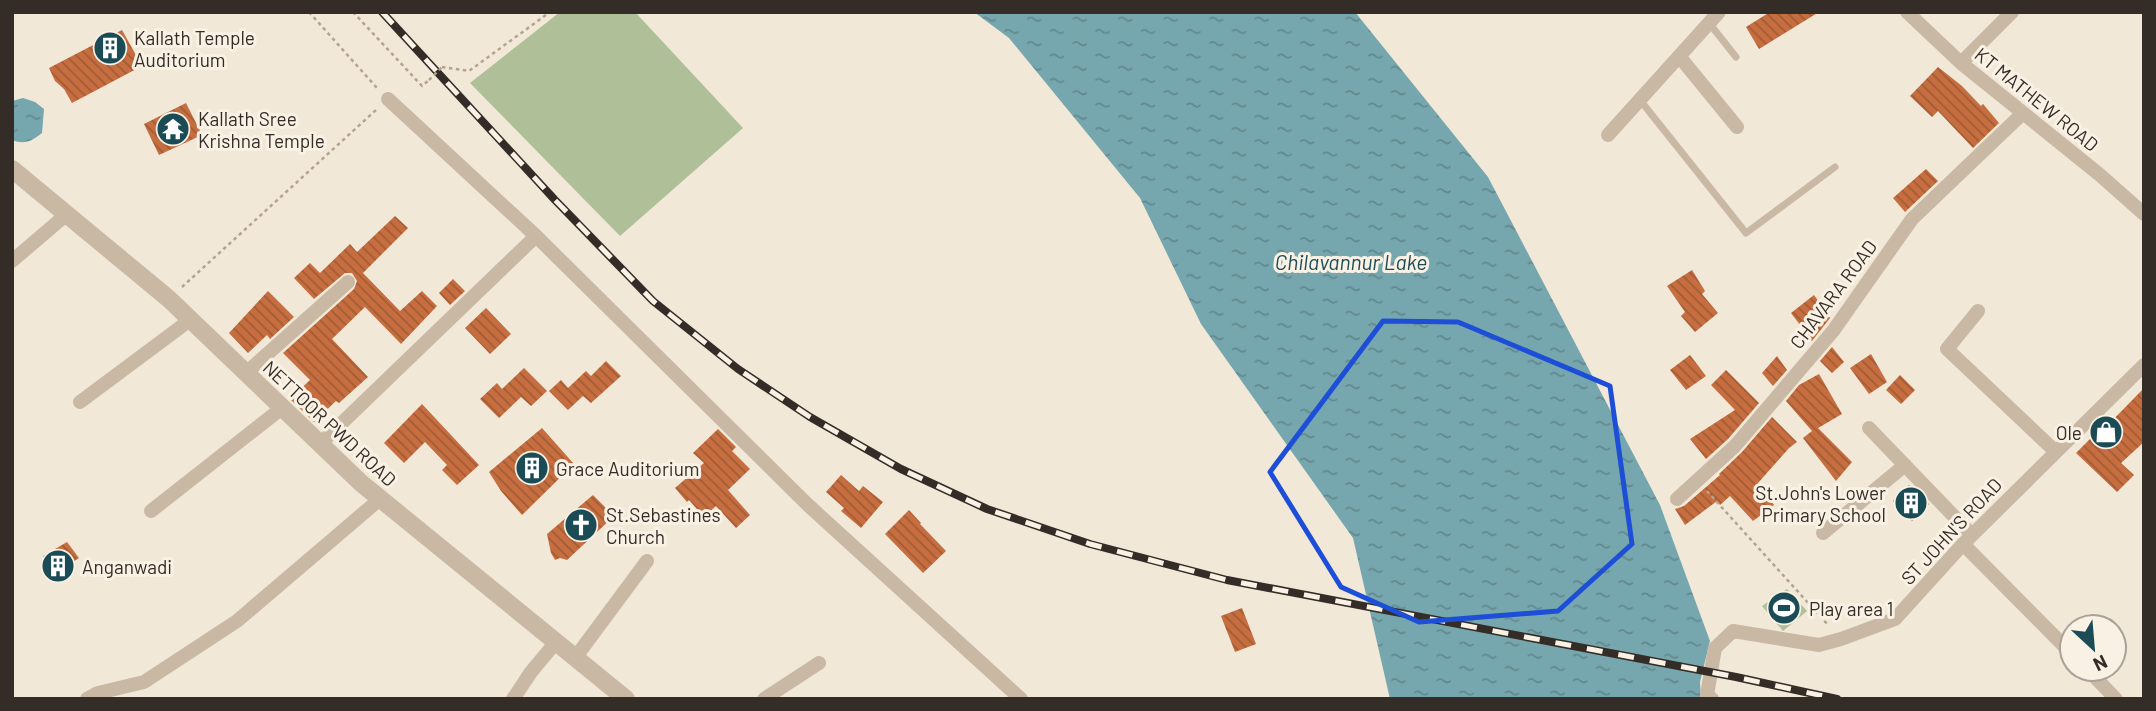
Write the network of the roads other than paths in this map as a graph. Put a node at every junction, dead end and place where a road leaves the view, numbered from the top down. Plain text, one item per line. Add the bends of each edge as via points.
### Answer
1 (1907, 12) edge
2 (2012, 12) edge
3 (1714, 18) edge
4 (1679, 56) junction
5 (1736, 57) dead end
6 (1961, 63) junction
7 (388, 100) road end
8 (1640, 100) junction
9 (2022, 114) junction
10 (1737, 127) dead end
11 (1608, 135) dead end
12 (1835, 167) dead end
13 (12, 169) edge
14 (66, 214) junction
15 (2144, 214) edge
16 (536, 236) junction
17 (12, 261) edge
18 (348, 282) dead end
19 (1979, 311) dead end
20 (190, 320) junction
21 (2144, 365) edge
22 (246, 373) junction
23 (80, 402) dead end
24 (282, 408) junction
25 (1869, 428) dead end
26 (320, 444) junction
27 (2055, 452) junction
28 (1905, 465) junction
29 (380, 499) junction
30 (1677, 499) dead end
31 (151, 511) dead end
32 (1823, 533) dead end
33 (1967, 539) junction
34 (647, 561) dead end
35 (2058, 639) edge
36 (556, 642) junction
37 (575, 657) junction
38 (820, 663) dead end
39 (2101, 683) edge
40 (87, 699) edge
41 (513, 699) edge
42 (626, 699) edge
43 (764, 699) edge
44 (1021, 699) edge
45 (1712, 699) edge
46 (2116, 699) edge

1 - 6 street, KT MATHEW ROAD
2 - 6 street
3 - 4 street
3 - 5 lane
4 - 8 street
4 - 10 street
6 - 9 street, KT MATHEW ROAD
7 - 16 street
8 - 11 street
8 - 12 lane via 1746,233
9 - 15 street, KT MATHEW ROAD
9 - 30 street, CHAVARA ROAD via 1912,219 1833,331 1735,446
13 - 14 street, NETTOOR PWD ROAD
14 - 17 street
14 - 20 street, NETTOOR PWD ROAD
16 - 26 street
16 - 44 street via 808,505
18 - 22 street
19 - 27 street via 1947,349
20 - 22 street, NETTOOR PWD ROAD
20 - 23 street
21 - 27 street, ST JOHN'S ROAD
22 - 24 street, NETTOOR PWD ROAD
24 - 26 street, NETTOOR PWD ROAD
24 - 31 street
25 - 28 street
26 - 29 street, NETTOOR PWD ROAD
27 - 33 street, ST JOHN'S ROAD
28 - 32 street
28 - 33 street
29 - 36 street, NETTOOR PWD ROAD
29 - 40 street via 237,621 144,682
33 - 35 street
33 - 45 street, ST JOHN'S ROAD via 1895,619 1819,645 1732,631 1715,648 1707,695
34 - 37 street
36 - 37 street, NETTOOR PWD ROAD
36 - 41 street
37 - 42 street, NETTOOR PWD ROAD
38 - 43 street
39 - 46 street

